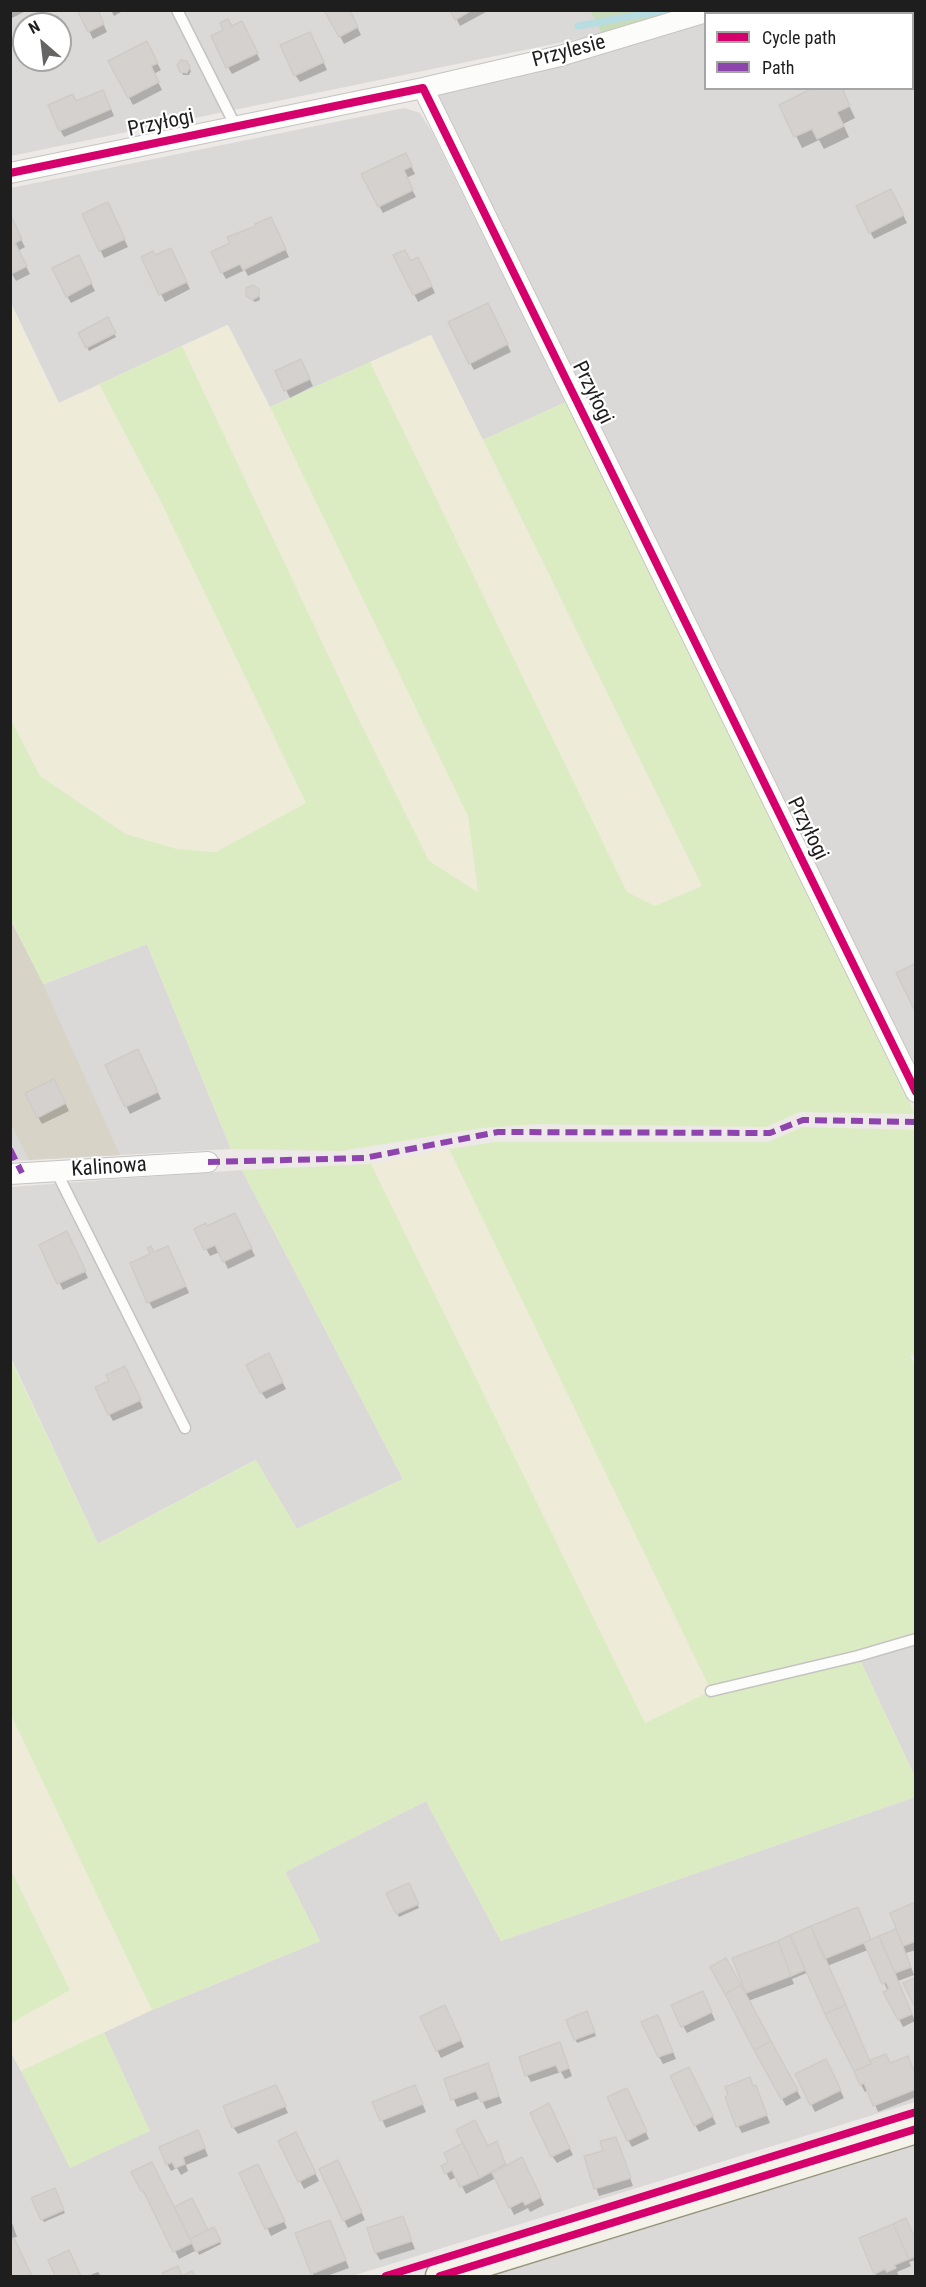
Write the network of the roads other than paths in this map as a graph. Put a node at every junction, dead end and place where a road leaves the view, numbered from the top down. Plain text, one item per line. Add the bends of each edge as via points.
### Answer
1 (177, 10) edge
2 (704, 13) edge
3 (423, 88) junction
4 (236, 127) junction
5 (10, 173) edge
6 (915, 1092) edge
7 (208, 1162) dead end
8 (56, 1171) junction
9 (10, 1174) edge
10 (184, 1428) dead end
11 (915, 1639) edge
12 (711, 1691) dead end
13 (915, 2129) edge
14 (440, 2277) edge

1 - 4 lane
2 - 3 street, Przylesie via 560,56
3 - 4 street, Przyłogi
3 - 6 street, Przyłogi
4 - 5 street, Przyłogi
7 - 8 street, Kalinowa
8 - 9 street, Kalinowa
8 - 10 lane
11 - 12 lane
13 - 14 street

